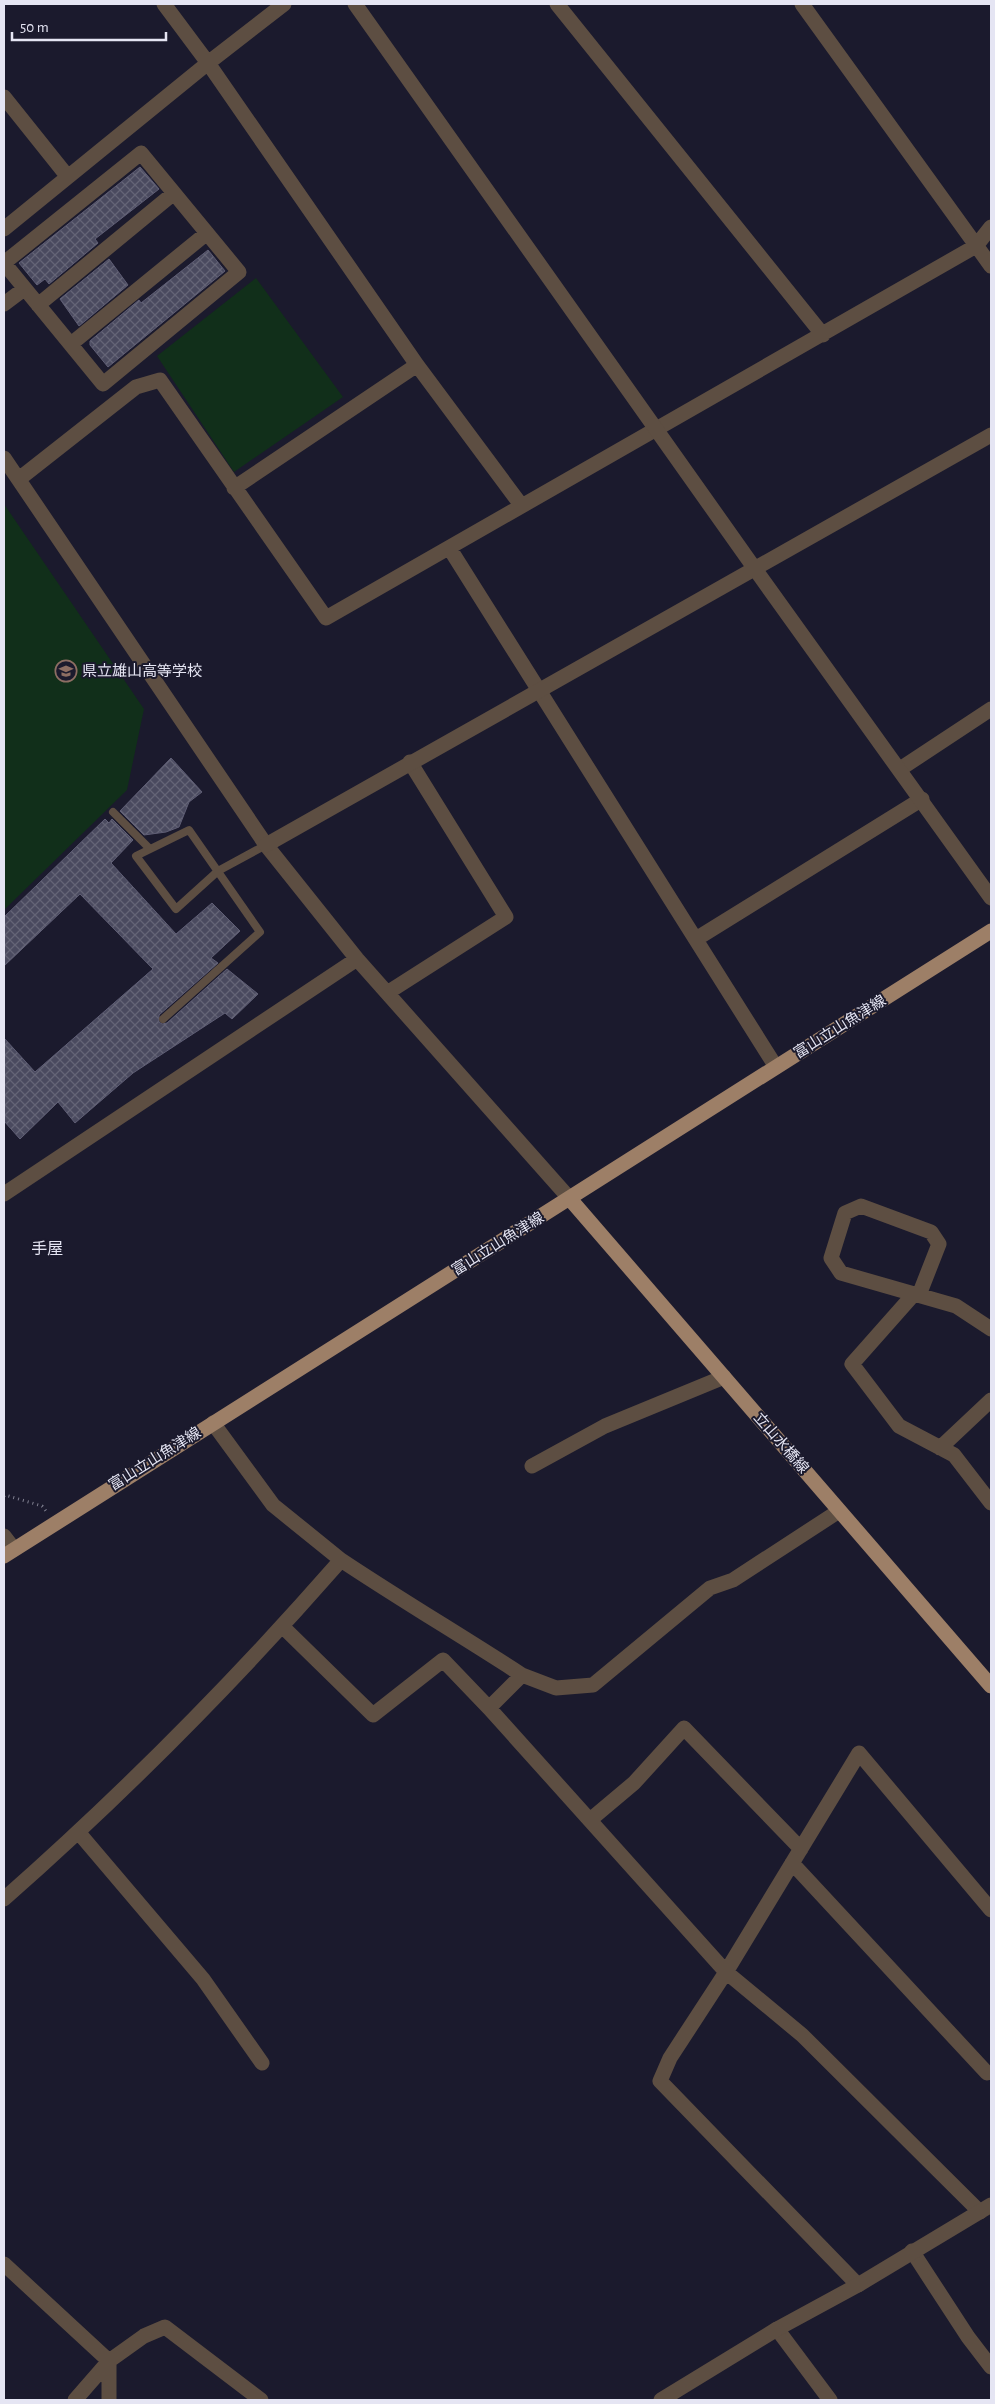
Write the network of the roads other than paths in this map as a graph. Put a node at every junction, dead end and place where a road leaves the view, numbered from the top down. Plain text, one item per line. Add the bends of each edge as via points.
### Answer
1 (164, 4) edge
2 (284, 4) edge
3 (356, 4) edge
4 (556, 4) edge
5 (802, 4) edge
6 (208, 62) junction
7 (4, 97) edge
8 (68, 177) junction
9 (174, 193) junction
10 (991, 227) edge
11 (4, 229) edge
12 (207, 233) junction
13 (976, 246) junction
14 (991, 266) edge
15 (24, 289) junction
16 (4, 304) edge
17 (38, 305) junction
18 (823, 335) junction
19 (70, 344) junction
20 (417, 366) junction
21 (657, 429) junction
22 (991, 435) edge
23 (4, 458) edge
24 (19, 479) junction
25 (234, 488) junction
26 (521, 505) junction
27 (450, 549) junction
28 (755, 569) junction
29 (539, 691) junction
30 (991, 708) edge
31 (410, 762) junction
32 (900, 769) junction
33 (922, 799) junction
34 (113, 812) dead end
35 (266, 845) junction
36 (150, 849) junction
37 (218, 871) junction
38 (991, 898) edge
39 (991, 931) edge
40 (696, 940) junction
41 (357, 959) junction
42 (387, 993) junction
43 (163, 1018) dead end
44 (776, 1067) junction
45 (4, 1194) edge
46 (570, 1199) junction
47 (917, 1295) junction
48 (991, 1329) edge
49 (724, 1377) junction
50 (991, 1400) edge
51 (213, 1423) junction
52 (940, 1448) junction
53 (532, 1466) dead end
54 (991, 1503) edge
55 (839, 1511) junction
56 (4, 1536) edge
57 (9, 1552) edge
58 (342, 1560) junction
59 (283, 1627) junction
60 (522, 1675) junction
61 (991, 1686) edge
62 (489, 1708) junction
63 (590, 1820) junction
64 (79, 1833) junction
65 (801, 1849) junction
66 (792, 1863) junction
67 (4, 1900) edge
68 (991, 1910) edge
69 (726, 1972) junction
70 (262, 2062) dead end
71 (990, 2074) edge
72 (985, 2209) edge
73 (912, 2252) junction
74 (4, 2264) edge
75 (858, 2285) junction
76 (777, 2328) junction
77 (109, 2361) junction
78 (991, 2367) edge
79 (75, 2400) edge
80 (109, 2400) edge
81 (261, 2400) edge
82 (661, 2400) edge
83 (830, 2400) edge

1 - 6 street
2 - 6 street
3 - 21 street
4 - 18 street
5 - 13 street
6 - 8 street
6 - 20 street
7 - 8 street
8 - 11 street
9 - 12 street
9 - 15 street via 141,153 4,263
9 - 17 street
10 - 13 street
12 - 19 street
12 - 19 street via 239,272 103,384
13 - 14 street
13 - 18 street
15 - 16 street
15 - 17 street
17 - 19 street
18 - 21 street
20 - 25 street
20 - 26 street
21 - 26 street
21 - 28 street
22 - 28 street
23 - 24 street
24 - 25 street via 136,386 160,380
24 - 35 street
25 - 27 street via 326,618
26 - 27 street
27 - 29 street
28 - 29 street
28 - 32 street
29 - 31 street
29 - 40 street
30 - 32 street
31 - 35 street
31 - 42 street via 506,917
32 - 33 street
33 - 38 street
33 - 40 street
34 - 36 lane
35 - 37 lane
35 - 41 street
36 - 37 lane via 189,830
36 - 37 lane via 136,856 176,909
37 - 43 lane via 260,932
39 - 44 main road, 富山立山魚津線
40 - 44 street
41 - 42 street
41 - 45 street
42 - 46 street
44 - 46 main road, 富山立山魚津線
46 - 49 main road, 立山水橋線
46 - 51 main road, 富山立山魚津線
47 - 47 street via 841,1273 831,1258 845,1214 861,1206 931,1232 938,1244
47 - 48 street via 956,1306
47 - 52 street via 852,1364 899,1426
49 - 53 street via 605,1426
49 - 55 main road, 立山水橋線
50 - 52 street
51 - 57 main road, 富山立山魚津線
51 - 58 street via 273,1505
52 - 54 street via 954,1455
55 - 60 street via 733,1580 710,1588 593,1685 556,1688
55 - 61 main road, 立山水橋線
56 - 57 street
58 - 59 street
58 - 60 street
59 - 62 street via 373,1715 443,1660
59 - 64 street
60 - 62 street
62 - 63 street
63 - 65 street via 634,1783 684,1728
63 - 69 street
64 - 67 street
64 - 70 street via 203,1979
65 - 66 street
65 - 68 street via 859,1752
66 - 69 street
66 - 71 street
69 - 72 street via 802,2035
69 - 75 street via 670,2058 660,2081
72 - 73 street
73 - 75 street
73 - 78 street
74 - 77 street
75 - 76 street
76 - 82 street
76 - 83 street
77 - 79 street
77 - 80 street
77 - 81 street via 144,2336 165,2327

